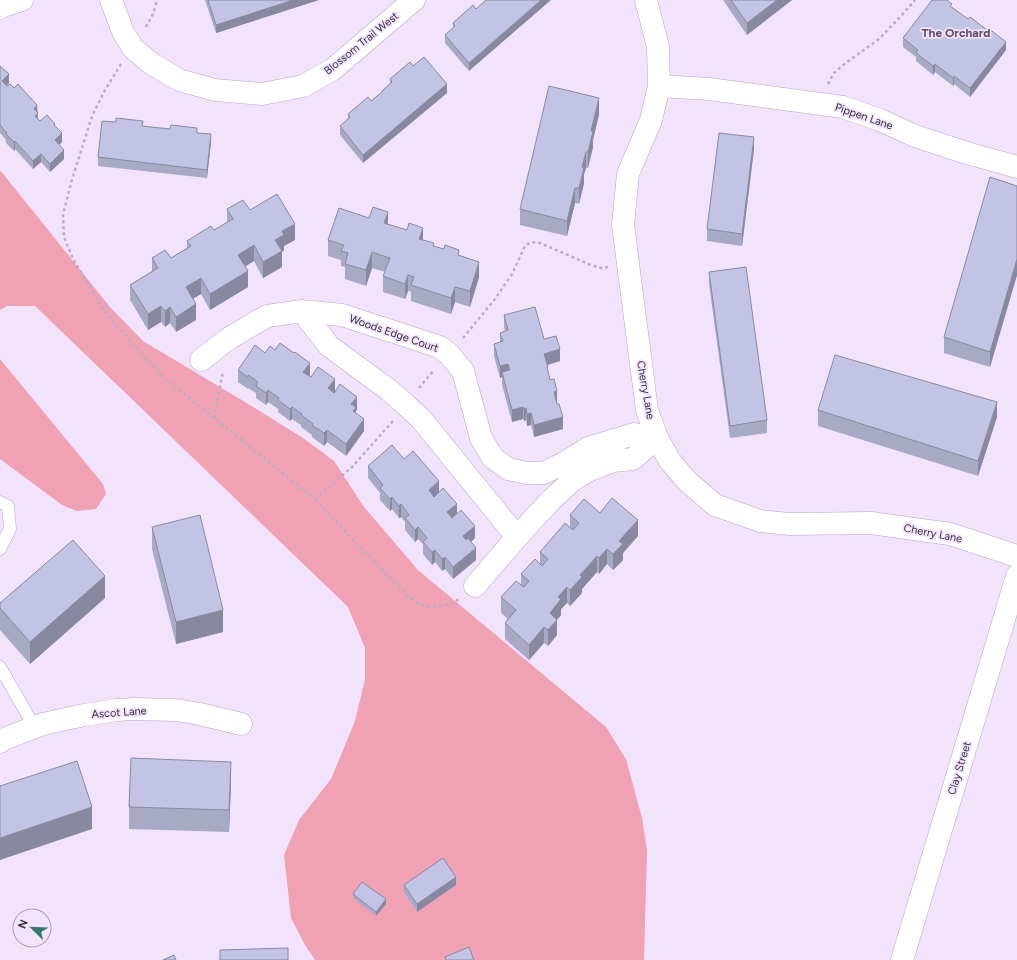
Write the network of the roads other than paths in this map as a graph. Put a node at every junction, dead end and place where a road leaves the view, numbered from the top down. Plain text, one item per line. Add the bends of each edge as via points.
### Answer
1 (22, 0) edge
2 (111, 0) edge
3 (414, 0) edge
4 (646, 0) edge
5 (0, 8) edge
6 (658, 86) junction
7 (1017, 167) edge
8 (302, 311) junction
9 (201, 360) dead end
10 (657, 438) junction
11 (0, 502) edge
12 (517, 537) junction
13 (0, 549) edge
14 (1017, 556) edge
15 (1017, 576) edge
16 (475, 586) road end
17 (0, 667) edge
18 (241, 724) dead end
19 (36, 728) junction
20 (0, 742) edge
21 (902, 960) edge

1 - 5 street
2 - 3 street, Blossom Trail West via 122,32 133,48 149,62 179,80 215,90 262,94 303,86 332,70
4 - 6 street, Cherry Lane via 658,47
6 - 7 street, Pippen Lane via 709,89 843,107 915,136
6 - 10 street, Cherry Lane via 651,120 628,174 623,225 648,410
8 - 9 street, Woods Edge Court via 267,316 228,339
8 - 10 street, Woods Edge Court via 342,315 440,347 463,371 481,438 493,458 508,468 527,473 544,473 588,448 634,434
8 - 12 street via 329,346 389,390 421,419
10 - 12 street via 633,459 613,461 574,479
10 - 14 street, Cherry Lane via 670,461 687,481 715,504 760,521 789,524 871,523 950,534
11 - 13 lane via 8,506 10,529
12 - 16 street
15 - 21 street, Clay Street
17 - 19 lane
18 - 19 street, Ascot Lane via 176,710 134,709 84,715 43,724
19 - 20 street, Ascot Lane

